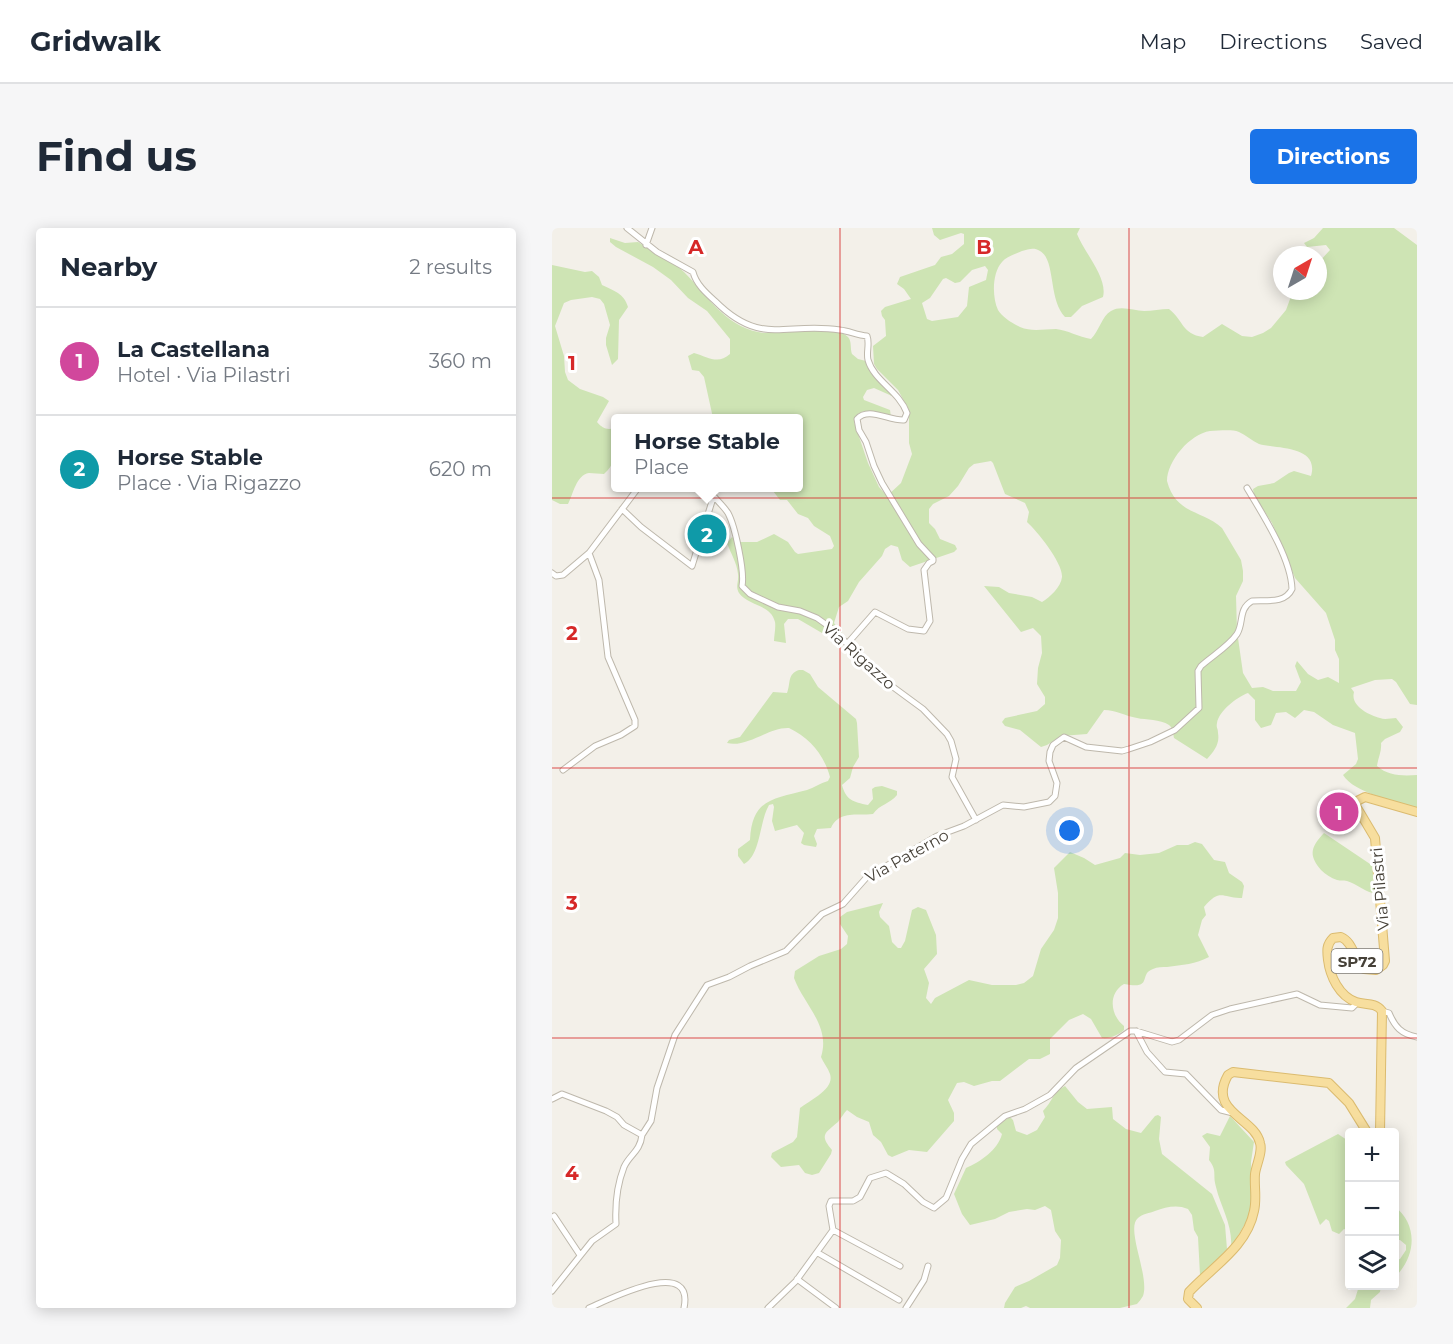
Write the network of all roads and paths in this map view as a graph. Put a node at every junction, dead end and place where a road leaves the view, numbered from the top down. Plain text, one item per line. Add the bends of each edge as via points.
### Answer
1 (627, 228) edge
2 (652, 228) edge
3 (646, 244) junction
4 (1247, 488) dead end
5 (635, 492) edge
6 (709, 492) edge
7 (713, 498) junction
8 (622, 509) junction
9 (589, 553) junction
10 (552, 573) edge
11 (847, 644) junction
12 (564, 770) dead end
13 (1417, 812) edge
14 (976, 820) junction
15 (1358, 1003) junction
16 (1382, 1011) junction
17 (1136, 1030) junction
18 (1417, 1036) edge
19 (552, 1099) edge
20 (1233, 1113) junction
21 (1364, 1128) edge
22 (1380, 1128) edge
23 (642, 1135) junction
24 (554, 1216) dead end
25 (833, 1230) junction
26 (818, 1253) junction
27 (580, 1255) junction
28 (900, 1266) dead end
29 (928, 1266) dead end
30 (797, 1280) junction
31 (552, 1291) edge
32 (899, 1300) dead end
33 (588, 1308) edge
34 (684, 1308) edge
35 (768, 1308) edge
36 (836, 1308) edge
37 (906, 1308) edge
38 (1197, 1308) edge

1 - 3 street
2 - 3 street
3 - 11 street via 693,272 695,280 725,312 746,325 768,331 806,328 867,336 869,360 879,378 904,405 904,420 869,413 857,419 882,483 919,544 933,559 924,570 930,621 924,631 915,631 875,612
4 - 14 street, Via Paterno via 1270,526 1286,563 1292,590 1283,598 1248,603 1235,637 1198,671 1199,708 1175,730 1122,751 1060,739 1050,752 1057,783 1053,800 1031,807 1004,805
5 - 8 street
6 - 7 street, Via Rigazzo
7 - 8 street via 692,566
7 - 11 street, Via Rigazzo via 728,515 744,576 742,586 778,607 817,618
8 - 9 street
9 - 10 street via 563,575
9 - 12 street via 599,580 608,657 635,726 595,746
11 - 14 street, Via Rigazzo via 947,734 956,759 952,777
13 - 15 main road, Via Pilastri / SP72 via 1365,797 1356,804 1375,838 1385,961 1376,970 1364,969 1348,941 1341,937 1333,938 1327,948 1333,980
14 - 23 street, Via Paterno via 937,836 866,878 843,904 822,914 786,951 707,985 675,1035 657,1088 651,1121
15 - 16 main road, Via Pilastri / SP72 via 1377,1006
15 - 17 street via 1352,1008 1320,1005 1297,994 1212,1015 1179,1041
16 - 18 street via 1389,1013 1400,1031
16 - 22 main road
17 - 20 street via 1147,1052 1165,1072 1186,1074 1221,1110
17 - 25 street via 1076,1068 1050,1095 1005,1116 971,1143 946,1198 934,1208 886,1173 870,1178 854,1201 831,1201
19 - 23 street via 562,1094 586,1102
20 - 21 main road via 1223,1095 1230,1073 1324,1082 1343,1096
20 - 38 main road via 1261,1144 1254,1212 1231,1253 1189,1292 1188,1299
23 - 27 street, Via Paterno via 641,1146 624,1166 616,1197 616,1224
24 - 27 street
25 - 26 street
25 - 28 street
26 - 30 street
26 - 32 street
27 - 31 street, Via Paterno
29 - 37 street
30 - 35 street
30 - 36 street
33 - 34 street via 660,1282 672,1282 682,1289

